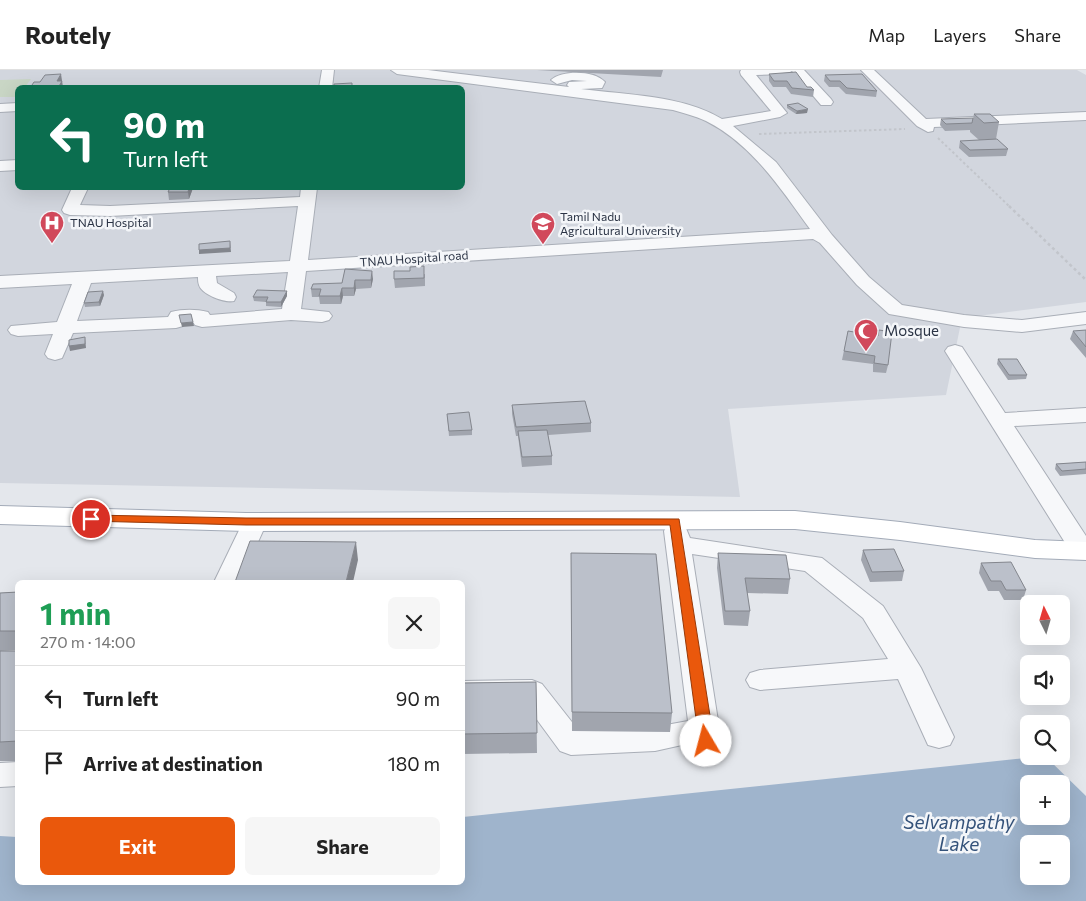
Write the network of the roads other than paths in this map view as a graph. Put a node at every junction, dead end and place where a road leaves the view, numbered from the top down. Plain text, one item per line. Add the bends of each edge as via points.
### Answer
1 (328, 70) edge
2 (397, 70) edge
3 (524, 70) edge
4 (768, 70) edge
5 (786, 70) edge
6 (797, 70) edge
7 (867, 70) edge
8 (326, 85) edge
9 (560, 85) junction
10 (826, 102) dead end
11 (15, 107) edge
12 (0, 108) edge
13 (1086, 116) edge
14 (720, 124) junction
15 (15, 165) edge
16 (0, 166) edge
17 (79, 190) edge
18 (308, 194) edge
19 (826, 239) junction
20 (300, 266) junction
21 (207, 271) junction
22 (84, 278) junction
23 (0, 282) edge
24 (227, 297) dead end
25 (291, 314) junction
26 (322, 316) dead end
27 (1086, 318) edge
28 (65, 328) junction
29 (18, 330) dead end
30 (955, 351) dead end
31 (56, 354) dead end
32 (1086, 415) edge
33 (999, 420) junction
34 (0, 515) edge
35 (255, 522) junction
36 (677, 533) junction
37 (1085, 551) edge
38 (228, 580) edge
39 (907, 668) junction
40 (760, 680) dead end
41 (465, 692) edge
42 (939, 737) dead end
43 (15, 774) edge
44 (0, 775) edge

1 - 8 street
2 - 9 street
3 - 9 street via 523,76
4 - 5 street
4 - 14 street via 746,72 780,114
6 - 10 street
7 - 13 street via 925,126
9 - 14 street via 675,106
11 - 12 street
14 - 19 street via 771,164
15 - 16 street
17 - 18 street via 70,210 110,211
18 - 20 street
19 - 20 street, TNAU Hospital road via 815,234
19 - 27 street via 896,310 1022,326
20 - 21 street, TNAU Hospital road
20 - 25 street
21 - 22 street, TNAU Hospital road
21 - 24 street via 208,285
22 - 23 street, TNAU Hospital road
22 - 28 street
25 - 26 street
25 - 28 street via 202,321 201,316 178,316 176,322
28 - 29 street
28 - 31 street
30 - 33 street
32 - 33 street
33 - 37 street
34 - 35 main road
35 - 36 main road
35 - 38 street
36 - 37 main road via 794,520 1035,549
36 - 39 street via 813,564 873,612
36 - 41 street via 706,741 655,739 571,743 532,691
39 - 40 street
39 - 42 street
43 - 44 street

